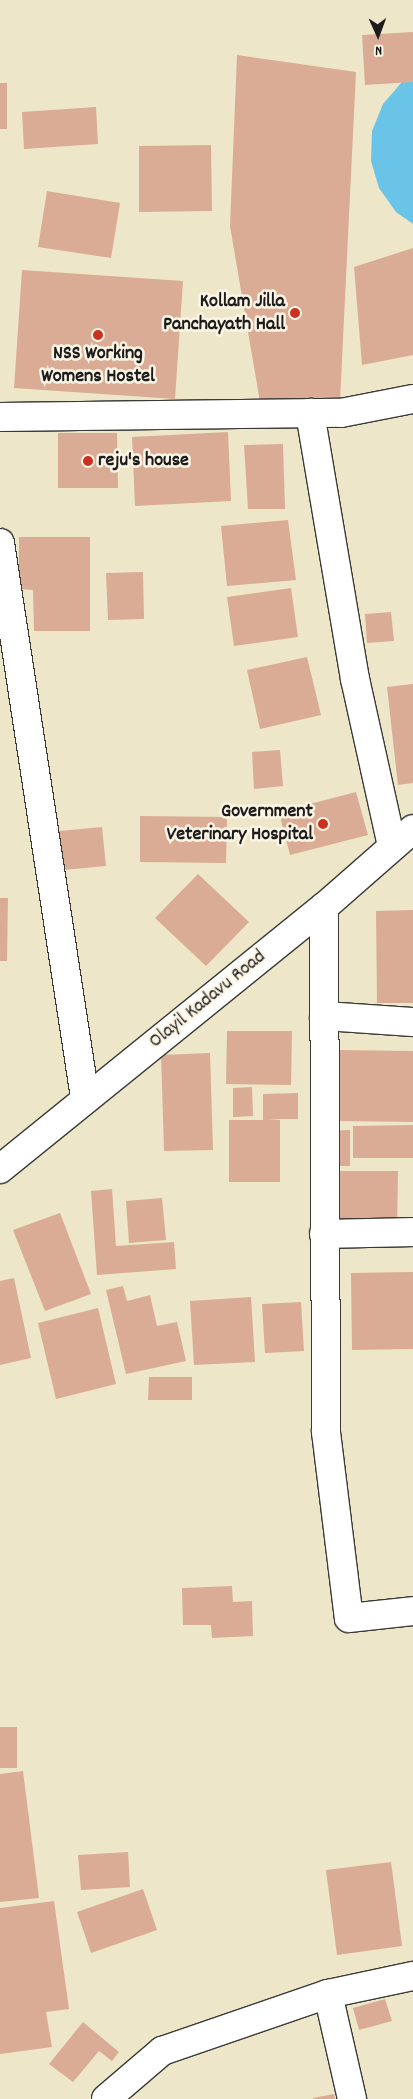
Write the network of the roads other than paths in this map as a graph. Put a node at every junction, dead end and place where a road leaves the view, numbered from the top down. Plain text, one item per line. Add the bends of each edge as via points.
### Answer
1 (413, 399) edge
2 (310, 413) junction
3 (0, 417) edge
4 (0, 543) edge
5 (413, 829) edge
6 (392, 846) junction
7 (324, 907) junction
8 (324, 1016) junction
9 (413, 1022) edge
10 (85, 1098) junction
11 (0, 1169) edge
12 (413, 1232) edge
13 (324, 1234) junction
14 (413, 1611) edge
15 (413, 1976) edge
16 (328, 1994) junction
17 (106, 2099) edge
18 (352, 2099) edge

1 - 2 street via 341,413
2 - 3 street
2 - 6 street via 355,679
4 - 10 street
5 - 6 street, Olayil Kadavu Road
6 - 7 street, Olayil Kadavu Road
7 - 8 street
7 - 10 street, Olayil Kadavu Road
8 - 9 street
8 - 13 street
10 - 11 street, Olayil Kadavu Road
12 - 13 street
13 - 14 street via 326,1432 349,1618
15 - 16 street
16 - 17 street via 162,2051
16 - 18 street

